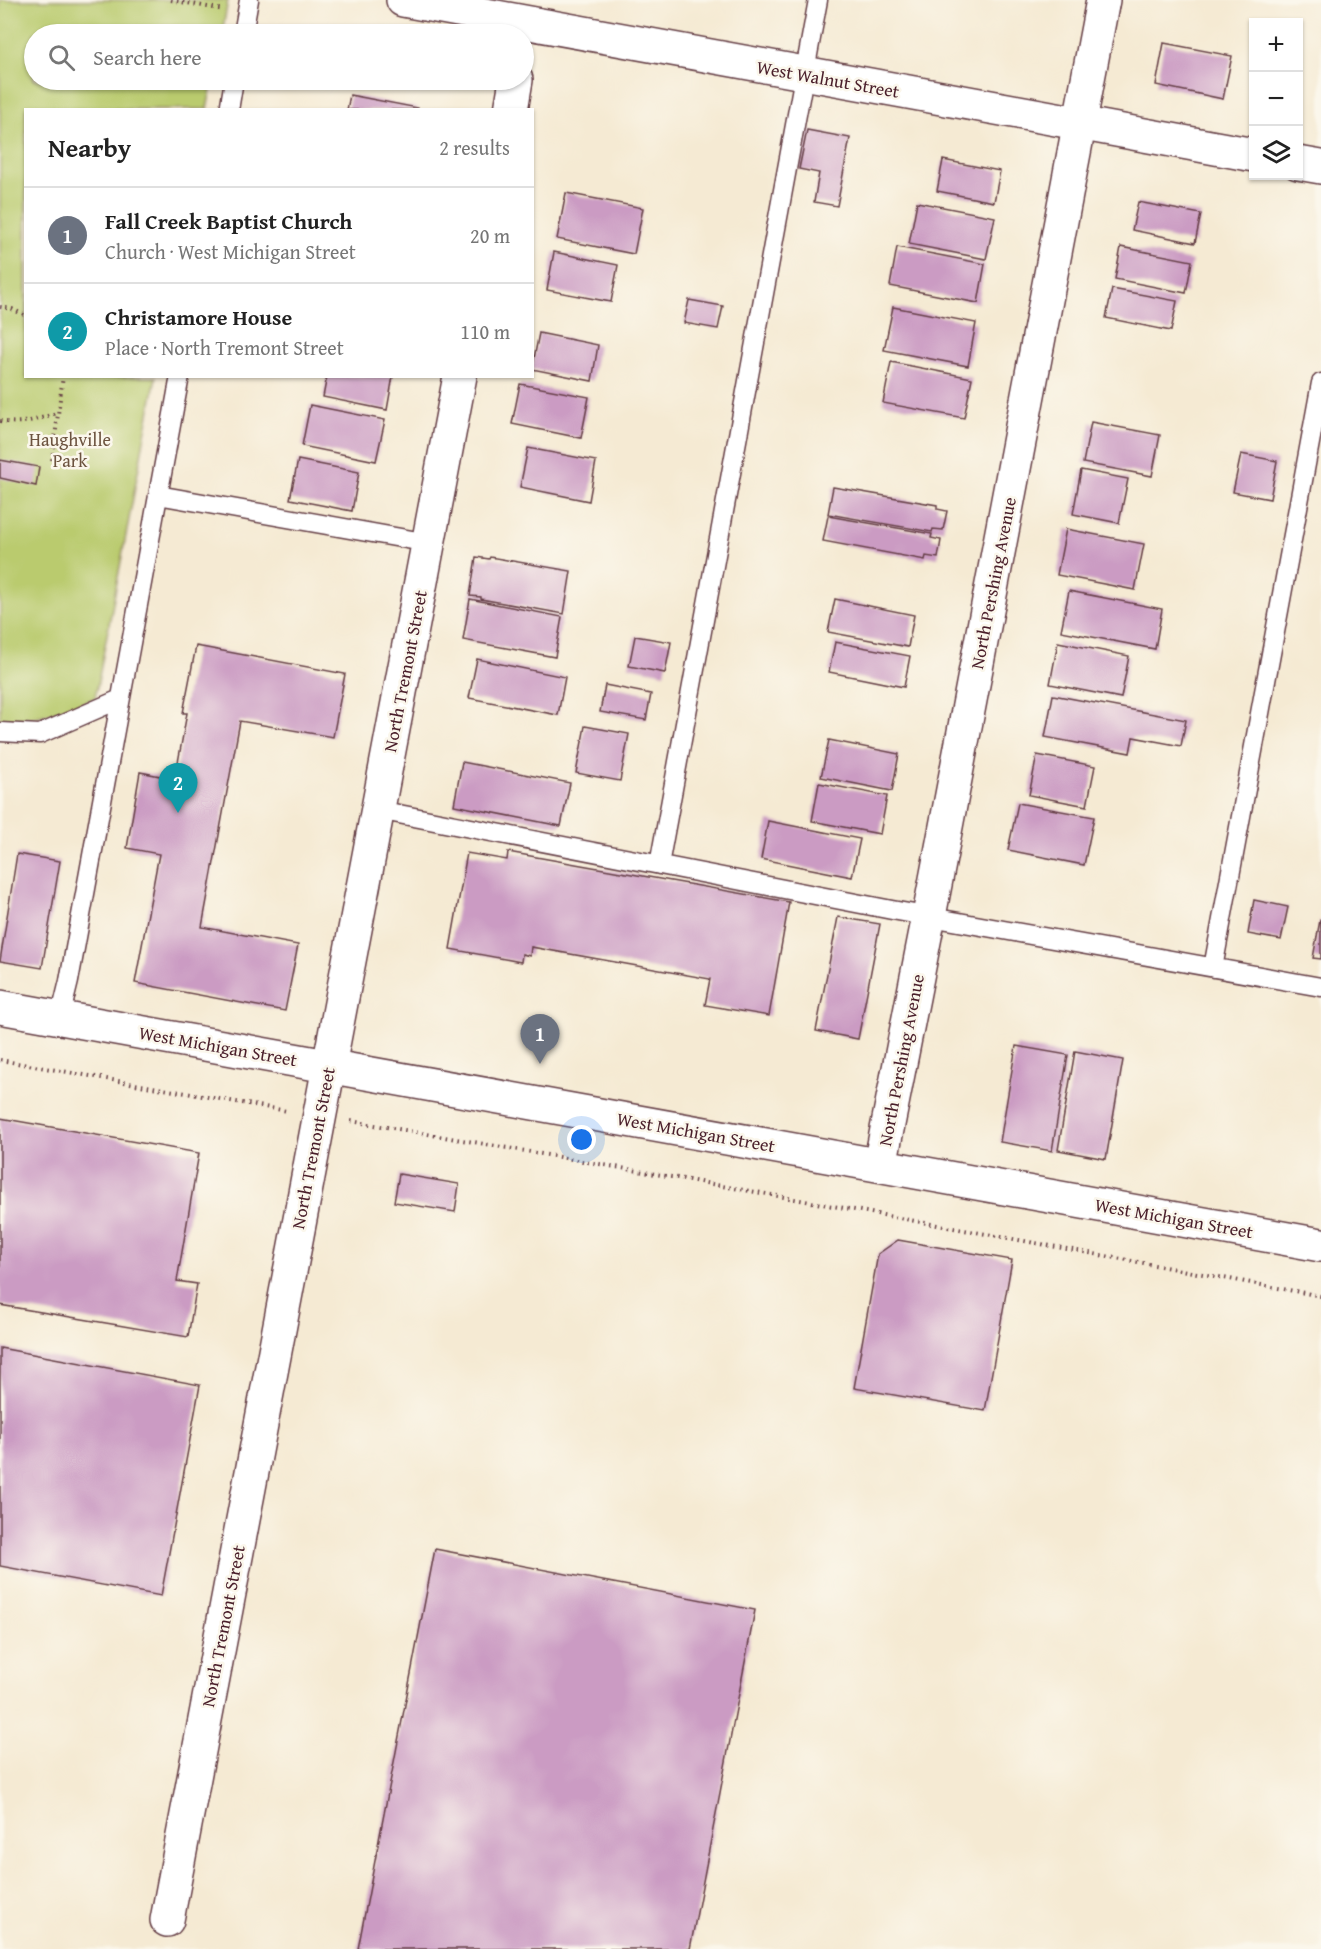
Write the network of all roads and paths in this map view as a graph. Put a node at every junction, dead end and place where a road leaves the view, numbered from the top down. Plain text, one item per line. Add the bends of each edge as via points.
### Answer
1 (171, 0) edge
2 (403, 0) edge
3 (818, 0) edge
4 (1103, 0) edge
5 (248, 7) edge
6 (527, 22) edge
7 (245, 24) edge
8 (803, 75) junction
9 (232, 90) edge
10 (514, 90) edge
11 (229, 108) edge
12 (511, 108) edge
13 (1080, 124) junction
14 (1249, 154) edge
15 (1303, 164) edge
16 (1321, 167) edge
17 (0, 307) edge
18 (24, 315) edge
19 (63, 378) edge
20 (180, 378) edge
21 (460, 378) edge
22 (1321, 383) edge
23 (58, 411) junction
24 (0, 421) edge
25 (52, 460) dead end
26 (158, 495) junction
27 (429, 543) junction
28 (120, 699) junction
29 (0, 732) edge
30 (378, 810) junction
31 (659, 865) junction
32 (929, 916) junction
33 (1213, 968) junction
34 (1321, 987) edge
35 (0, 1007) edge
36 (60, 1018) junction
37 (0, 1060) edge
38 (329, 1066) junction
39 (288, 1111) dead end
40 (348, 1120) dead end
41 (880, 1165) junction
42 (1321, 1245) edge
43 (1321, 1296) edge
44 (167, 1920) dead end

1 - 5 path
2 - 6 street, West Walnut Street
3 - 8 lane
4 - 13 street, North Pershing Avenue
5 - 7 lane
6 - 8 street, West Walnut Street
8 - 13 street, West Walnut Street
8 - 31 lane
9 - 11 lane
10 - 12 street
13 - 14 street, West Walnut Street
13 - 32 street, North Pershing Avenue
15 - 16 street
17 - 18 path
19 - 23 path
20 - 26 lane
21 - 27 street, North Tremont Street
22 - 33 lane
23 - 24 path via 21,423
23 - 25 path
26 - 27 lane
26 - 28 lane
27 - 30 street, North Tremont Street
28 - 29 lane via 40,734
28 - 36 lane
30 - 31 lane
30 - 38 street, North Tremont Street
31 - 32 lane
32 - 33 lane
32 - 41 street, North Pershing Avenue
33 - 34 lane
35 - 36 street, West Michigan Street
36 - 38 street, West Michigan Street
37 - 39 path
38 - 41 street, West Michigan Street
38 - 44 street, North Tremont Street
40 - 43 path
41 - 42 street, West Michigan Street

